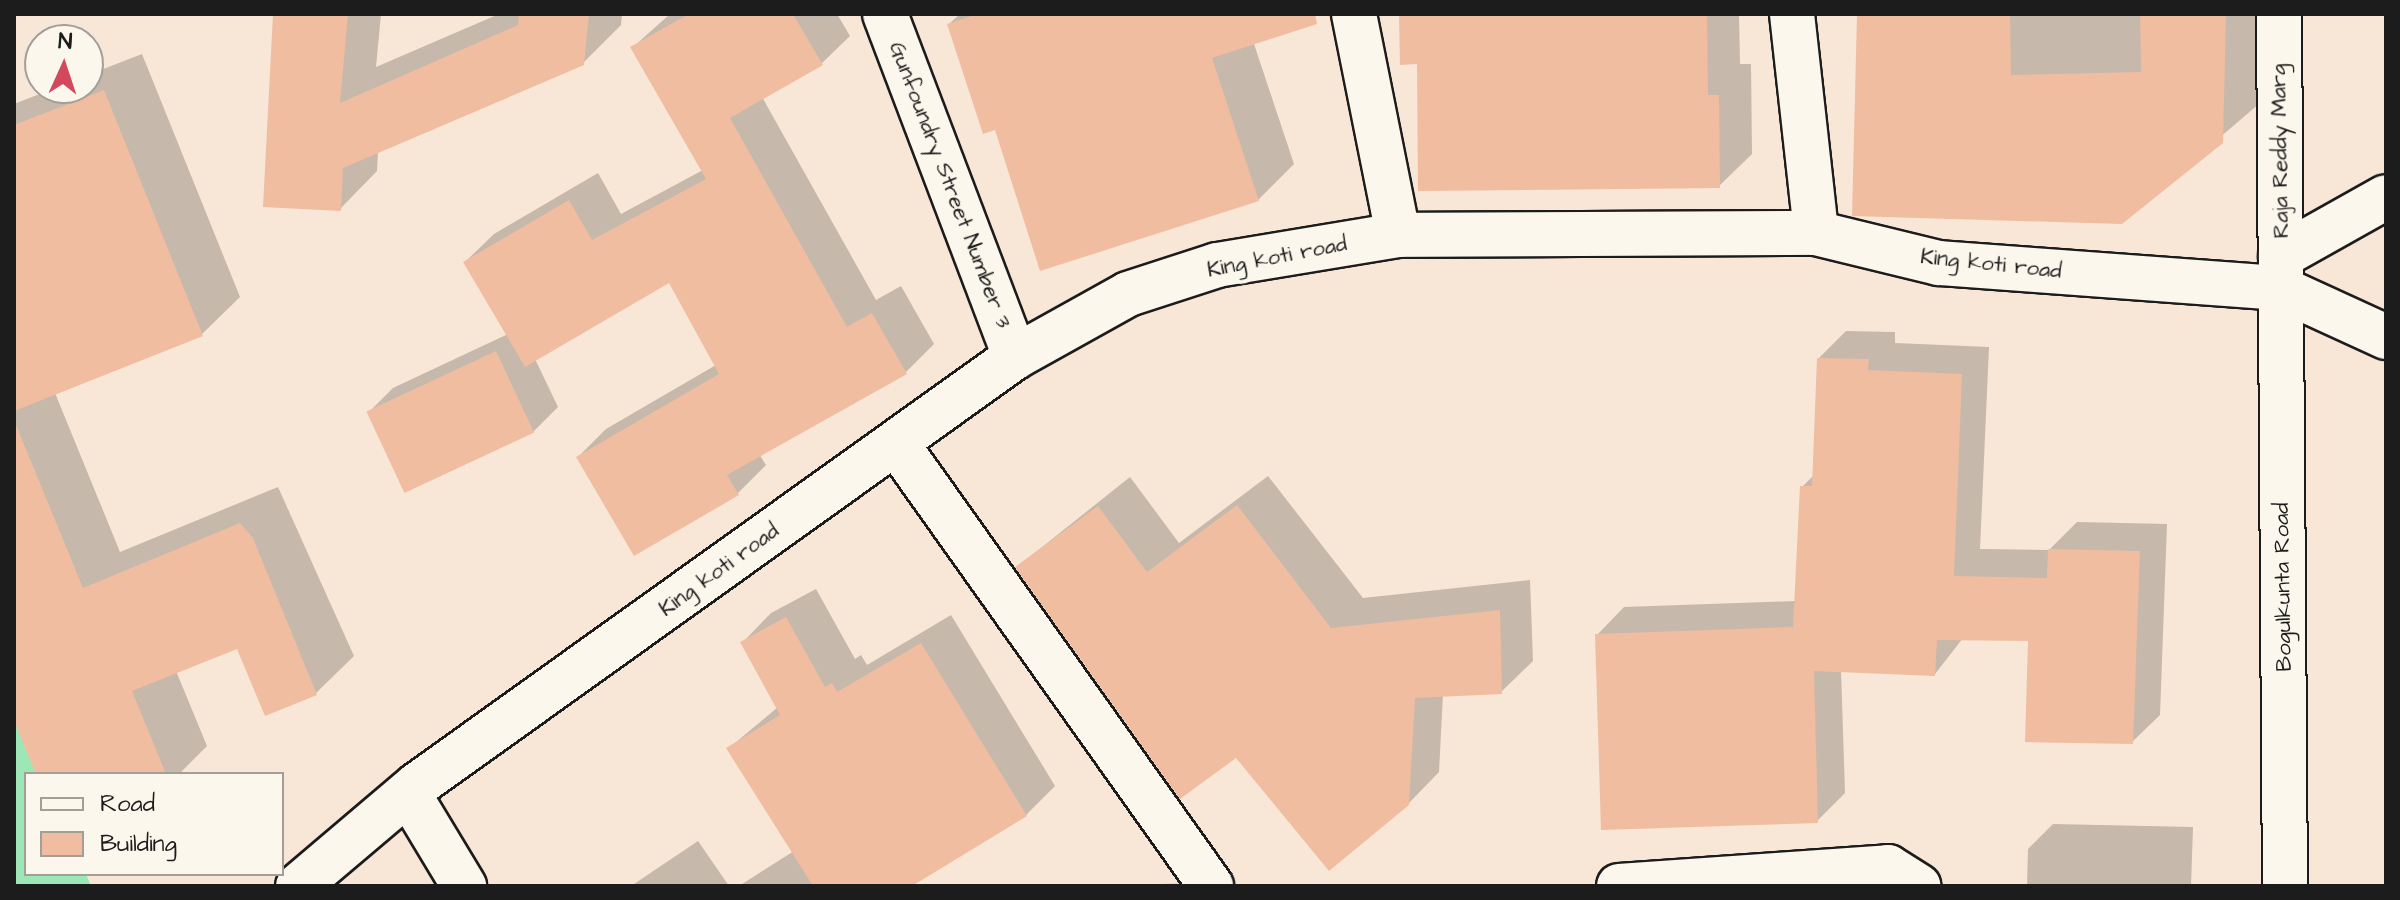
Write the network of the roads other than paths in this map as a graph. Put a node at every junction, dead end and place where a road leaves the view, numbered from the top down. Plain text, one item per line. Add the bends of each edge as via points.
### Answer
1 (885, 14) edge
2 (1354, 14) edge
3 (1792, 14) edge
4 (2279, 14) edge
5 (2386, 197) edge
6 (1816, 233) junction
7 (1398, 235) junction
8 (2280, 272) junction
9 (2386, 337) edge
10 (1015, 357) junction
11 (896, 443) junction
12 (408, 793) junction
13 (298, 886) edge
14 (464, 886) edge
15 (1211, 886) edge
16 (1619, 886) edge
17 (1919, 886) edge
18 (2285, 886) edge

1 - 10 street, Gunfoundry Street Number 3
2 - 7 street
3 - 6 street
4 - 8 street, Raja Reddy Marg
5 - 8 street
6 - 7 street, King koti road
6 - 8 street, King koti road via 1939,263
7 - 10 street, King koti road via 1217,265 1128,294
8 - 9 street, King koti road
8 - 18 street, Bogulkunta Road
10 - 11 street, King koti road
11 - 12 street, King koti road
11 - 15 street
12 - 13 street, King koti road
12 - 14 street
16 - 17 street via 1888,867

